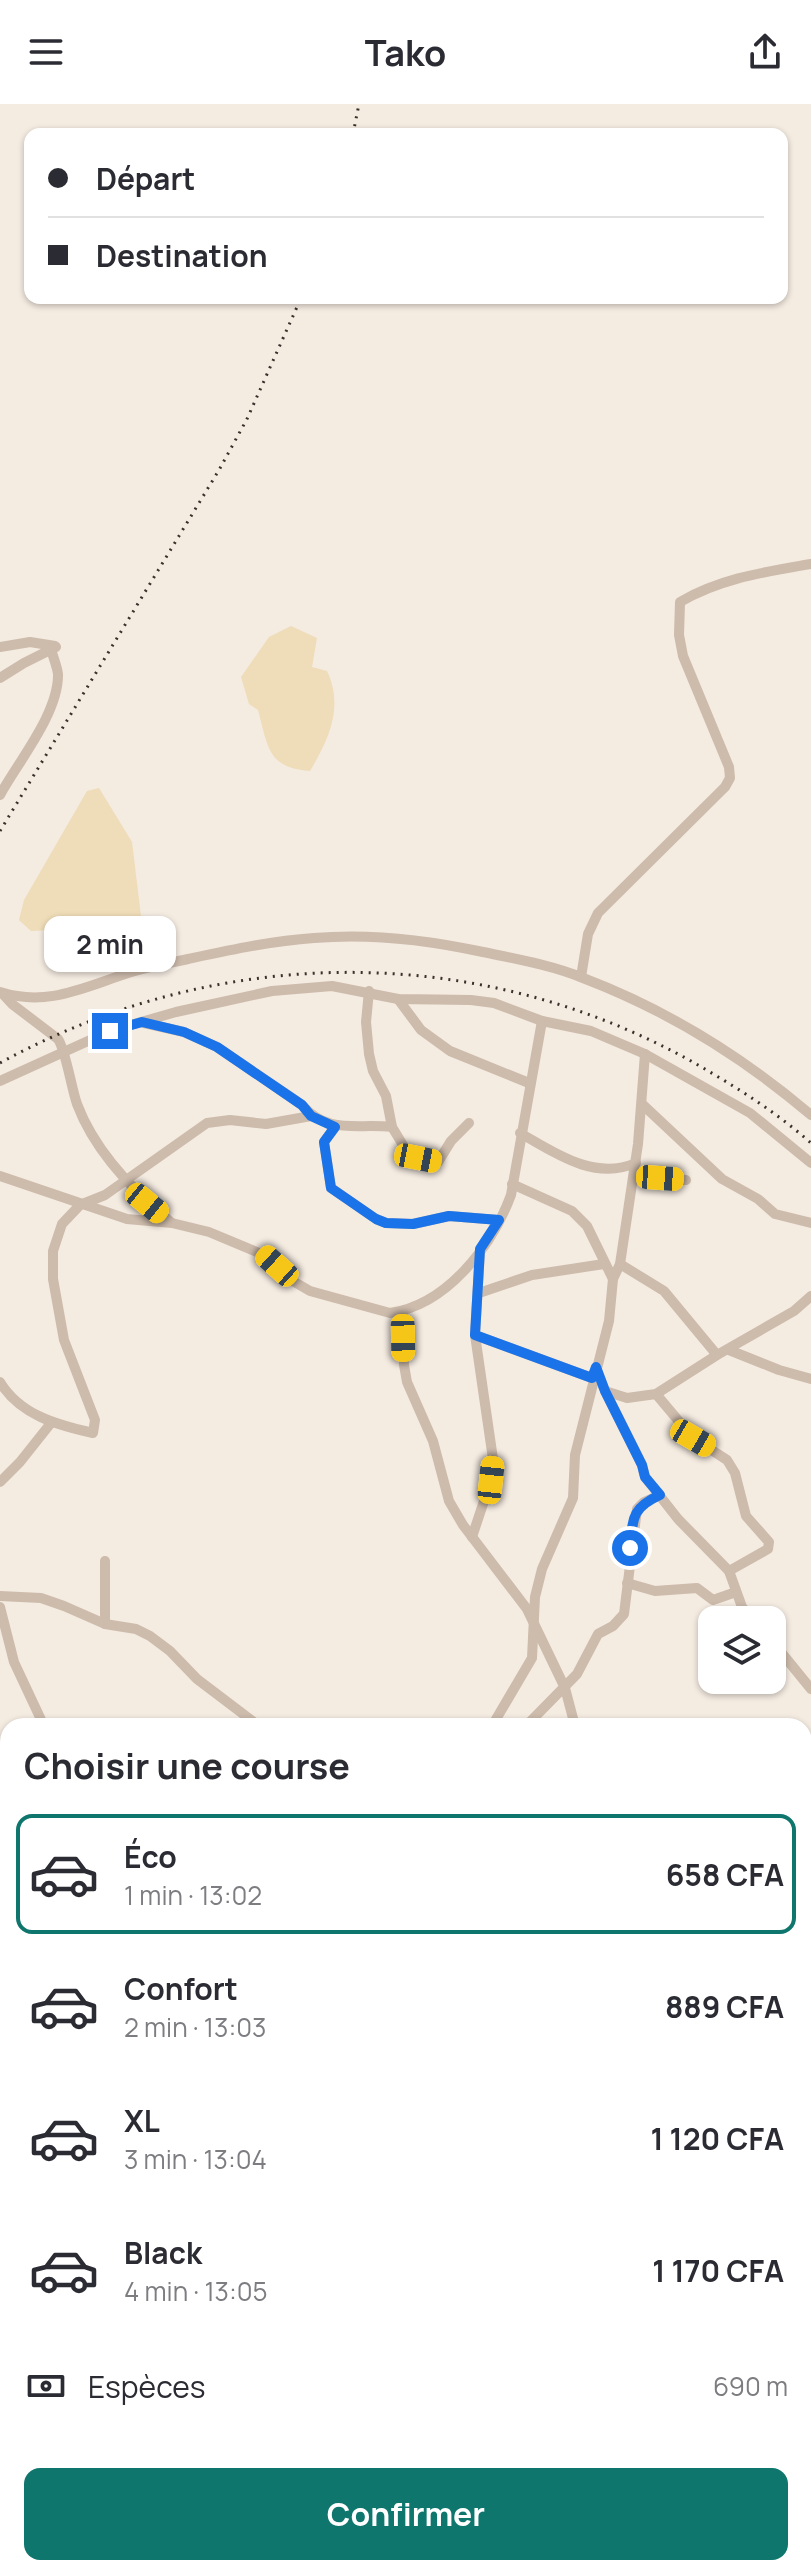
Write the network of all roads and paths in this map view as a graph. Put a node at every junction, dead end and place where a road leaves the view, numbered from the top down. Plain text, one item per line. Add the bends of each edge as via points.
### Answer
1 (811, 564) edge
2 (0, 647) edge
3 (51, 649) junction
4 (0, 678) edge
5 (0, 795) edge
6 (581, 977) junction
7 (369, 991) junction
8 (1, 992) edge
9 (398, 999) junction
10 (542, 1021) junction
11 (142, 1022) junction
12 (63, 1053) junction
13 (645, 1054) junction
14 (0, 1081) edge
15 (529, 1083) junction
16 (642, 1104) junction
17 (811, 1115) edge
18 (311, 1116) junction
19 (469, 1123) dead end
20 (335, 1127) junction
21 (392, 1127) junction
22 (520, 1133) junction
23 (636, 1163) junction
24 (811, 1163) edge
25 (0, 1176) edge
26 (634, 1176) junction
27 (126, 1178) junction
28 (686, 1180) dead end
29 (512, 1184) junction
30 (80, 1205) junction
31 (499, 1220) junction
32 (172, 1223) junction
33 (811, 1223) edge
34 (480, 1249) junction
35 (604, 1264) junction
36 (620, 1264) junction
37 (613, 1279) junction
38 (479, 1293) junction
39 (811, 1296) edge
40 (403, 1311) junction
41 (475, 1335) junction
42 (729, 1350) junction
43 (717, 1355) junction
44 (594, 1372) junction
45 (811, 1379) edge
46 (0, 1382) edge
47 (605, 1391) junction
48 (656, 1394) junction
49 (51, 1423) junction
50 (0, 1482) edge
51 (660, 1495) junction
52 (472, 1537) junction
53 (105, 1561) dead end
54 (729, 1571) junction
55 (627, 1583) junction
56 (736, 1592) junction
57 (0, 1596) edge
58 (742, 1606) edge
59 (0, 1607) edge
60 (533, 1622) junction
61 (105, 1624) junction
62 (786, 1658) edge
63 (565, 1688) junction
64 (811, 1689) edge
65 (40, 1718) edge
66 (248, 1718) edge
67 (497, 1718) edge
68 (534, 1718) edge
69 (573, 1718) edge

1 - 6 street via 730,579 680,602 683,656 730,778 598,913 588,934
2 - 3 street via 30,642 57,646
3 - 4 street
3 - 5 street via 58,675 52,700 39,734
6 - 8 street via 427,942 315,938 170,963 55,997
6 - 17 street via 700,1034
7 - 9 street
7 - 11 street via 332,986 272,991
7 - 21 street via 369,1054
8 - 12 street via 54,1035
9 - 10 street via 494,1003
9 - 15 street via 421,1030 450,1051
10 - 13 street via 591,1031
10 - 15 street
11 - 12 street
11 - 18 street via 217,1047
12 - 14 street
12 - 27 street via 78,1106 101,1151
13 - 16 street
13 - 24 street via 750,1113
15 - 22 street
16 - 23 street
16 - 33 street via 722,1179 775,1214
18 - 20 street
18 - 27 street via 266,1124 207,1123
19 - 21 street via 438,1162 406,1150
20 - 21 street
20 - 31 street via 324,1142 331,1188 376,1219 400,1225 449,1216
22 - 23 street via 579,1164 612,1170
22 - 29 street
23 - 26 street
25 - 30 street
26 - 28 street
26 - 36 street
27 - 30 street via 105,1195
27 - 32 street
29 - 31 street
29 - 35 street via 572,1211 587,1226
30 - 32 street via 127,1219
30 - 49 street via 62,1224 53,1251 53,1279 64,1340 95,1420 93,1433
31 - 34 street
32 - 40 street via 264,1255 310,1291 390,1313
34 - 38 street
34 - 40 street via 460,1276
35 - 37 street
35 - 38 street via 532,1275
36 - 37 street
36 - 43 street via 664,1291
37 - 44 street via 609,1321
38 - 41 street
39 - 42 street
40 - 52 street via 407,1382 433,1441 449,1501
41 - 44 street
41 - 52 street via 493,1459
42 - 43 street
42 - 45 street
43 - 48 street
44 - 47 street
44 - 60 street via 575,1455 573,1498 542,1569
46 - 49 street via 7,1394
47 - 48 street via 627,1398
47 - 51 street via 645,1477
48 - 54 street via 693,1438 727,1460 746,1516 769,1542 768,1549
49 - 50 street
51 - 54 street
51 - 55 street via 637,1509
52 - 60 street
53 - 61 street
54 - 56 street
55 - 56 street via 655,1591 697,1588 713,1600
55 - 63 street via 624,1614 598,1634
56 - 58 street
57 - 61 street via 41,1598
59 - 65 street via 14,1662
60 - 63 street
60 - 67 street via 532,1658
61 - 66 street via 150,1636
62 - 64 street
63 - 68 street
63 - 69 street

